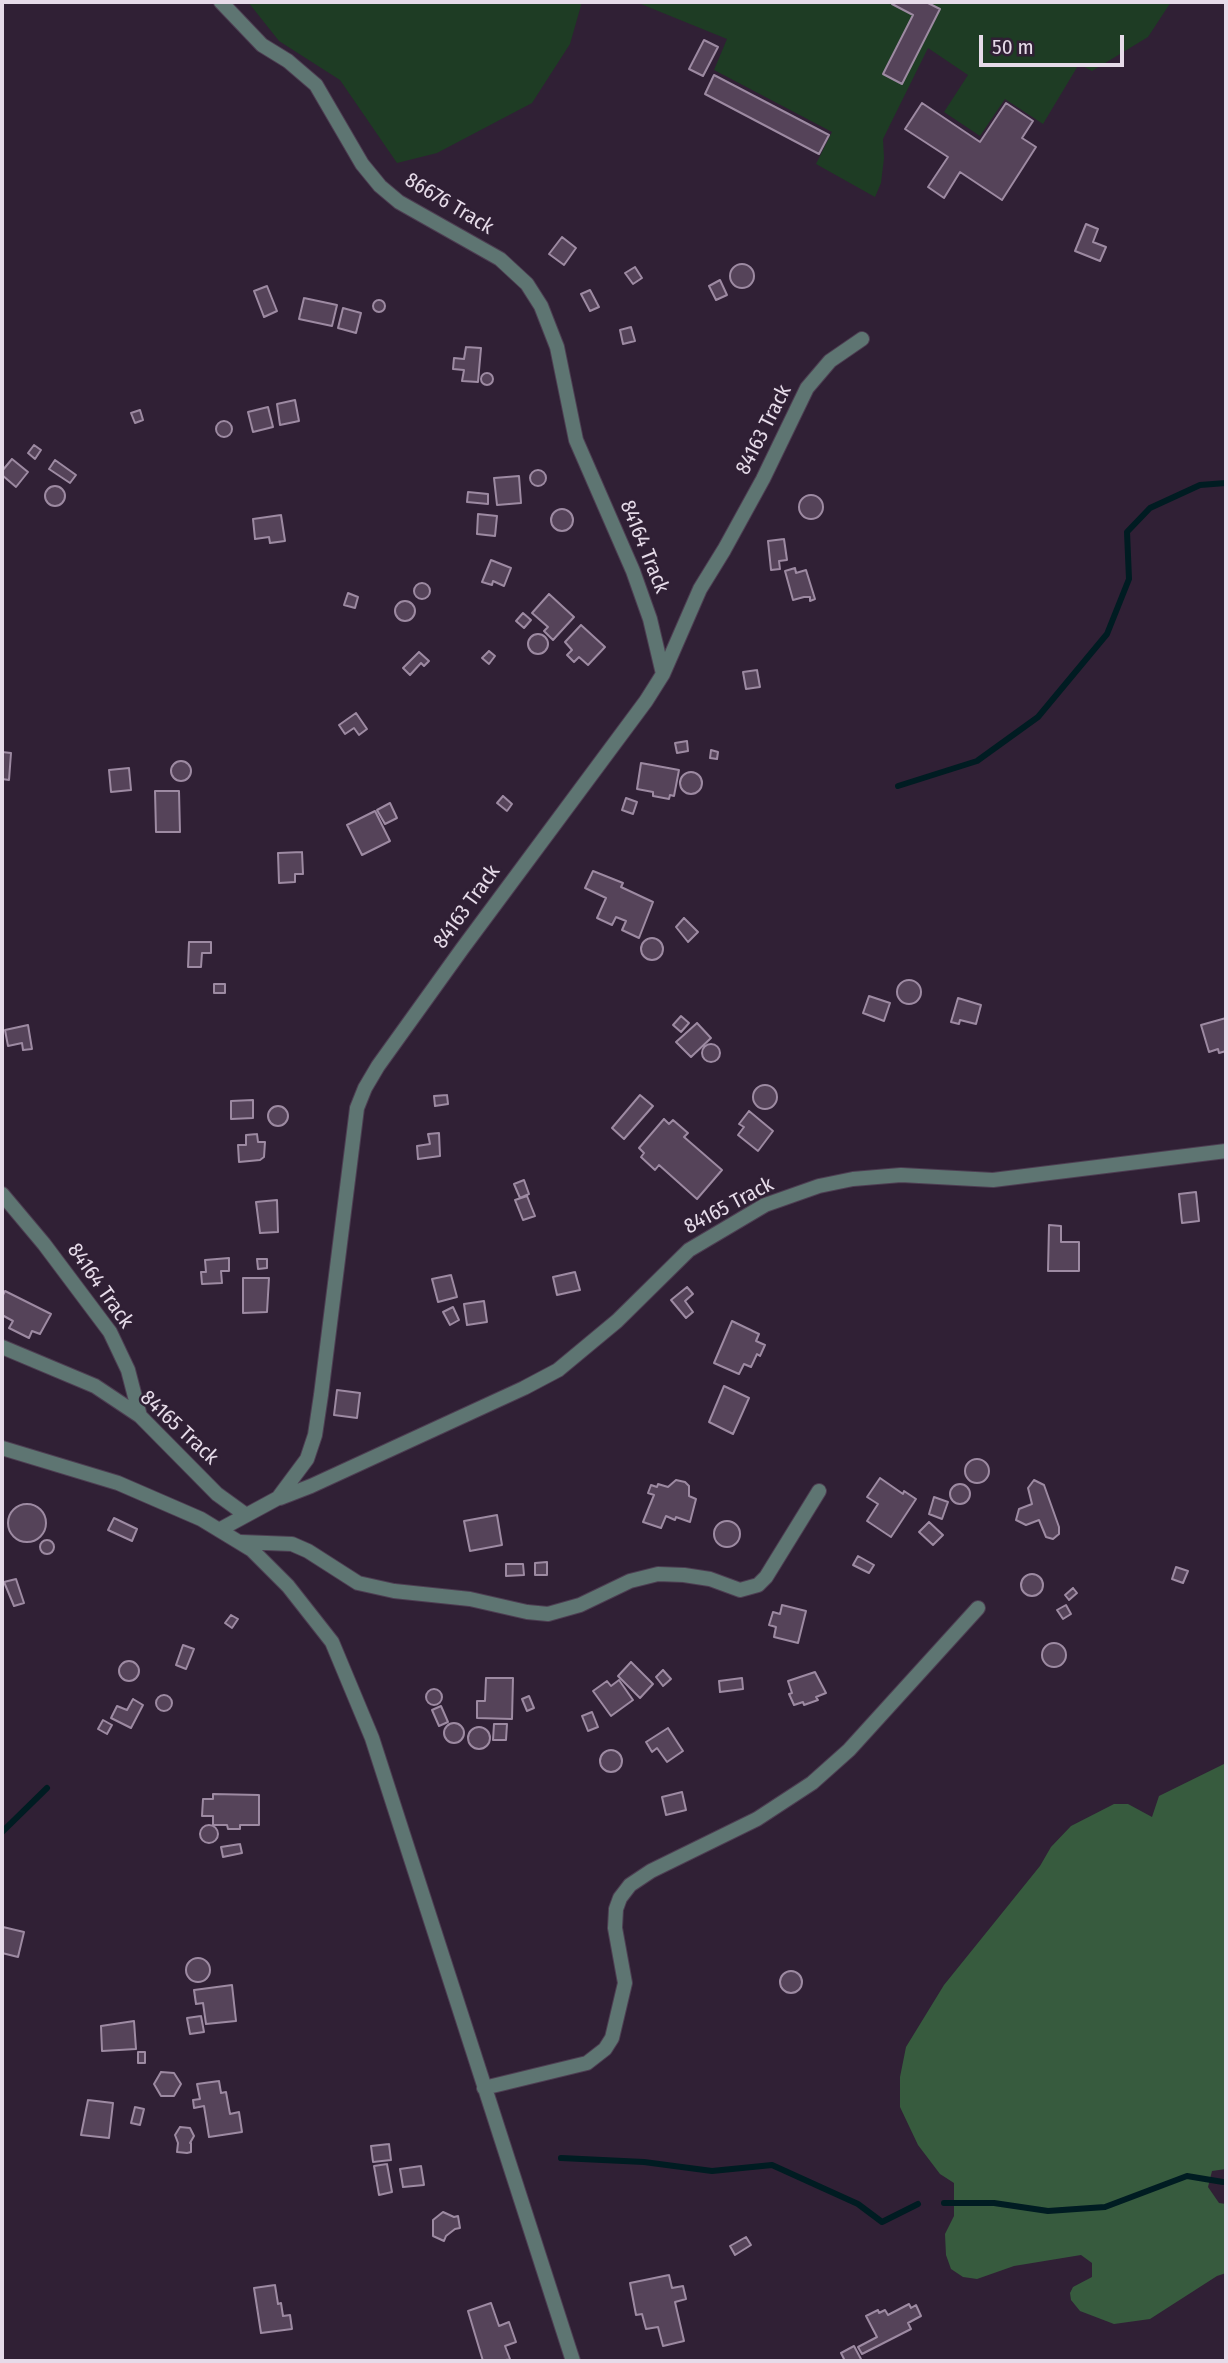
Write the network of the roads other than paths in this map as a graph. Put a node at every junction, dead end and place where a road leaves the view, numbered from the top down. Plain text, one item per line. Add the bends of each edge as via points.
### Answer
1 (221, 2) edge
2 (862, 339) dead end
3 (576, 440) joint
4 (663, 674) junction
5 (1226, 1151) edge
6 (2, 1194) edge
7 (2, 1347) edge
8 (140, 1416) junction
9 (2, 1448) edge
10 (819, 1491) dead end
11 (278, 1498) junction
12 (246, 1516) junction
13 (219, 1530) junction
14 (240, 1542) junction
15 (978, 1608) dead end
16 (484, 2088) junction
17 (573, 2361) edge

1 - 3 street, 86676 Track via 262,45 316,85 380,186 399,202 500,259 527,284 557,347
2 - 4 street, 84163 Track via 830,361 807,388 762,480 700,589
3 - 4 street, 84164 Track via 633,570
4 - 11 street, 84163 Track via 365,1088 357,1108 315,1435 307,1459
5 - 11 street, 84165 Track via 993,1180 901,1175 853,1179 765,1205 689,1250 617,1321 558,1370
6 - 8 street, 84164 Track via 110,1332 128,1370
7 - 8 street, 84165 Track via 95,1386
8 - 12 street, 84165 Track via 217,1494
9 - 13 street via 118,1483
10 - 14 street via 758,1585 740,1590 710,1579 658,1574 548,1614 358,1583 292,1544
11 - 12 street, 84163 Track
12 - 13 street, 84163 Track
13 - 14 street
14 - 16 street via 288,1586 332,1642 372,1738
15 - 16 street via 849,1750 812,1783 757,1819 630,1885 616,1909 625,1983 606,2049 587,2063
16 - 17 street

